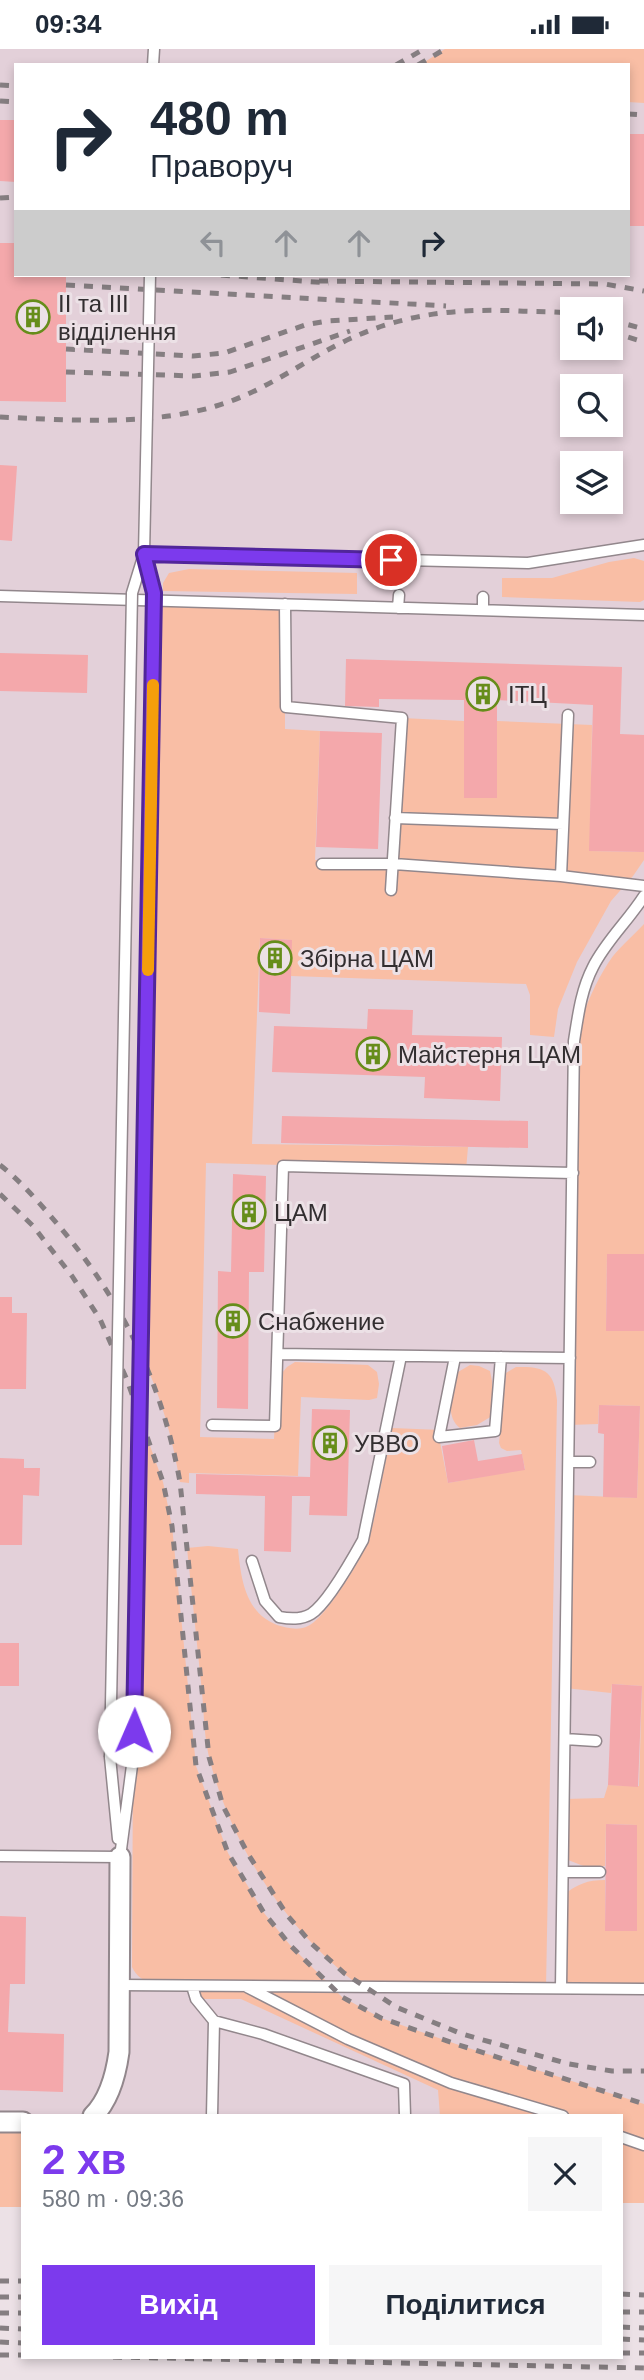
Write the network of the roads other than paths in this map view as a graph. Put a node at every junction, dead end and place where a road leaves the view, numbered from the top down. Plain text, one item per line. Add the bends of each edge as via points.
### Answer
1 (150, 277) edge
2 (639, 546) edge
3 (144, 554) junction
4 (399, 595) dead end
5 (0, 596) edge
6 (483, 597) dead end
7 (285, 604) junction
8 (398, 607) junction
9 (483, 610) junction
10 (644, 615) edge
11 (568, 715) dead end
12 (395, 818) junction
13 (563, 824) junction
14 (322, 864) dead end
15 (394, 864) junction
16 (561, 876) junction
17 (644, 886) edge
18 (391, 890) dead end
19 (644, 896) edge
20 (573, 1173) junction
21 (278, 1354) junction
22 (401, 1356) junction
23 (455, 1357) junction
24 (501, 1357) junction
25 (570, 1359) junction
26 (212, 1425) dead end
27 (569, 1462) junction
28 (590, 1462) dead end
29 (252, 1561) dead end
30 (565, 1739) junction
31 (596, 1741) dead end
32 (0, 1856) edge
33 (120, 1857) junction
34 (563, 1872) junction
35 (600, 1872) dead end
36 (119, 1985) junction
37 (192, 1986) junction
38 (246, 1986) junction
39 (561, 1987) junction
40 (644, 1989) edge
41 (214, 2021) junction
42 (94, 2114) edge
43 (212, 2114) edge
44 (405, 2114) edge
45 (556, 2114) edge
46 (0, 2122) edge
47 (21, 2122) edge
48 (623, 2138) edge
49 (644, 2145) edge

1 - 3 lane, bridge
2 - 3 lane via 528,563
3 - 33 lane, bridge via 154,593 133,1758
3 - 33 lane, bridge via 132,593 110,1757
4 - 8 lane
5 - 7 lane
6 - 9 lane
7 - 8 lane
7 - 12 lane via 285,707 402,718
8 - 9 lane
9 - 10 lane
11 - 13 lane
12 - 13 lane
12 - 15 lane
13 - 16 lane
14 - 15 lane
15 - 16 lane
15 - 18 lane
16 - 17 lane
19 - 20 lane via 592,968 580,1006 574,1041
20 - 21 lane via 283,1166
20 - 25 lane
21 - 22 lane
21 - 26 lane via 275,1426
22 - 23 lane
22 - 29 lane via 363,1540 319,1608 300,1618 279,1617 265,1601
23 - 24 lane
23 - 24 lane via 439,1437 495,1431
24 - 25 lane
25 - 27 lane
27 - 28 lane
27 - 30 lane
30 - 31 lane
30 - 34 lane
32 - 33 lane
33 - 36 street
34 - 35 lane
34 - 39 lane
36 - 37 lane
36 - 42 street via 117,2066 108,2095
37 - 38 lane
37 - 41 lane via 196,2000
38 - 39 lane
38 - 45 lane via 348,2039 451,2083
39 - 40 lane
41 - 43 lane
41 - 44 lane via 404,2084
46 - 47 street
48 - 49 lane

